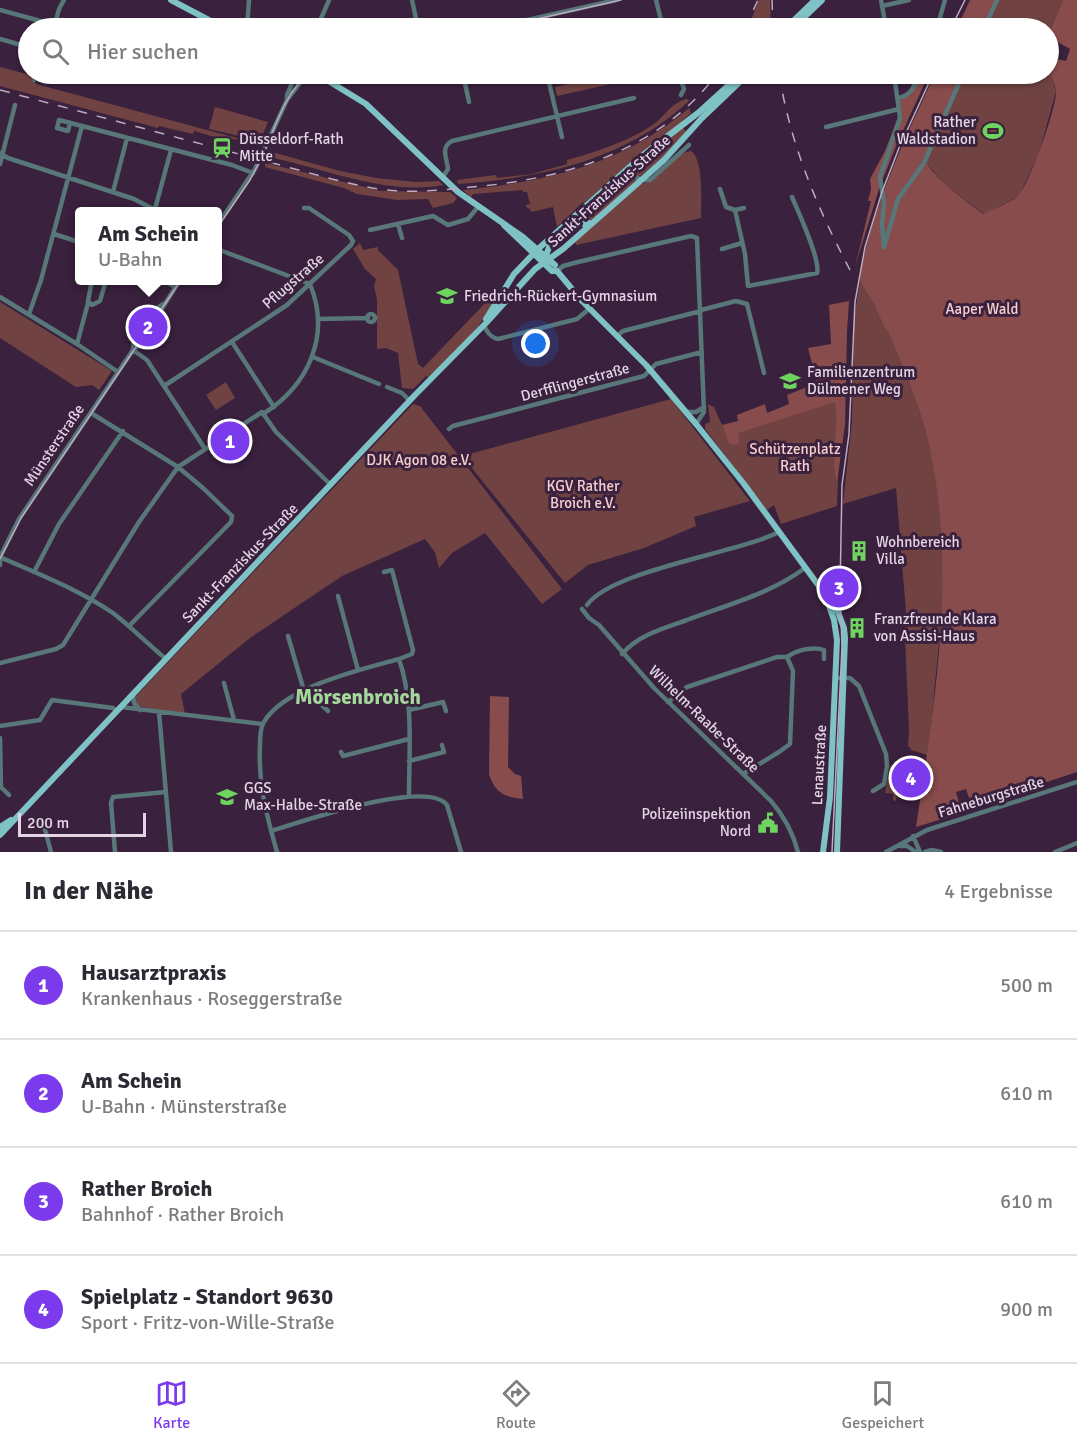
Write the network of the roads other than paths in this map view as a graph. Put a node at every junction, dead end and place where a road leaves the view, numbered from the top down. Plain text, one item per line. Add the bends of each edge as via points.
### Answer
1 (64, 0) edge
2 (171, 0) edge
3 (249, 0) edge
4 (329, 0) edge
5 (412, 0) edge
6 (616, 0) edge
7 (656, 0) edge
8 (814, 0) edge
9 (822, 0) edge
10 (909, 0) edge
11 (945, 0) edge
12 (997, 0) edge
13 (180, 2) edge
14 (881, 3) edge
15 (0, 10) edge
16 (30, 18) edge
17 (57, 18) edge
18 (207, 18) edge
19 (248, 18) edge
20 (321, 18) edge
21 (416, 18) edge
22 (538, 18) edge
23 (660, 18) edge
24 (796, 18) edge
25 (803, 18) edge
26 (884, 18) edge
27 (940, 18) edge
28 (989, 18) edge
29 (0, 39) edge
30 (18, 44) edge
31 (292, 84) edge
32 (299, 84) edge
33 (333, 84) edge
34 (466, 84) edge
35 (549, 84) edge
36 (682, 84) edge
37 (730, 84) edge
38 (738, 84) edge
39 (896, 84) edge
40 (915, 84) edge
41 (959, 84) edge
42 (681, 95) dead end
43 (634, 98) dead end
44 (898, 98) junction
45 (287, 100) junction
46 (470, 102) dead end
47 (15, 105) dead end
48 (899, 109) junction
49 (557, 117) junction
50 (70, 123) dead end
51 (82, 126) junction
52 (826, 126) dead end
53 (562, 137) dead end
54 (127, 138) junction
55 (3, 140) edge
56 (689, 145) dead end
57 (171, 150) junction
58 (1, 153) edge
59 (0, 164) edge
60 (626, 171) junction
61 (253, 173) junction
62 (69, 177) junction
63 (443, 177) junction
64 (640, 179) junction
65 (720, 189) dead end
66 (112, 192) junction
67 (792, 197) dead end
68 (150, 207) edge
69 (158, 207) edge
70 (478, 207) junction
71 (304, 208) dead end
72 (744, 208) dead end
73 (581, 210) junction
74 (735, 210) junction
75 (222, 219) edge
76 (593, 222) junction
77 (398, 224) junction
78 (370, 230) dead end
79 (54, 234) junction
80 (402, 238) dead end
81 (75, 241) edge
82 (742, 243) junction
83 (722, 249) dead end
84 (222, 251) edge
85 (557, 254) junction
86 (542, 256) junction
87 (556, 268) junction
88 (514, 274) junction
89 (523, 282) junction
90 (310, 284) junction
91 (91, 285) edge
92 (105, 285) edge
93 (172, 285) edge
94 (175, 287) joint
95 (0, 297) edge
96 (88, 303) junction
97 (589, 309) junction
98 (701, 311) junction
99 (29, 314) junction
100 (368, 318) dead end
101 (318, 319) junction
102 (484, 324) junction
103 (617, 336) junction
104 (232, 342) junction
105 (78, 344) junction
106 (133, 350) junction
107 (702, 352) junction
108 (313, 357) junction
109 (651, 370) junction
110 (118, 372) junction
111 (764, 373) dead end
112 (379, 384) dead end
113 (164, 386) junction
114 (387, 387) dead end
115 (410, 401) junction
116 (274, 407) junction
117 (704, 407) junction
118 (686, 412) junction
119 (91, 413) junction
120 (263, 413) junction
121 (696, 424) junction
122 (449, 429) dead end
123 (123, 431) junction
124 (205, 449) junction
125 (178, 467) junction
126 (331, 484) junction
127 (779, 532) junction
128 (0, 557) edge
129 (0, 565) edge
130 (805, 568) junction
131 (34, 572) junction
132 (384, 572) dead end
133 (338, 597) dead end
134 (91, 599) junction
135 (826, 599) junction
136 (587, 605) dead end
137 (582, 609) dead end
138 (129, 626) junction
139 (288, 636) dead end
140 (622, 654) junction
141 (787, 657) junction
142 (165, 659) junction
143 (399, 659) junction
144 (824, 659) dead end
145 (0, 663) edge
146 (358, 670) junction
147 (835, 678) junction
148 (844, 679) junction
149 (224, 683) dead end
150 (305, 690) junction
151 (133, 694) junction
152 (668, 702) junction
153 (119, 709) junction
154 (140, 710) junction
155 (409, 710) junction
156 (328, 711) dead end
157 (446, 711) dead end
158 (159, 712) junction
159 (234, 720) junction
160 (262, 724) junction
161 (0, 726) edge
162 (0, 738) edge
163 (409, 739) junction
164 (442, 745) dead end
165 (341, 752) dead end
166 (409, 761) junction
167 (743, 774) junction
168 (1077, 782) edge
169 (1, 790) edge
170 (873, 791) dead end
171 (166, 792) junction
172 (9, 795) dead end
173 (409, 796) junction
174 (14, 819) junction
175 (44, 826) dead end
176 (0, 827) edge
177 (271, 831) junction
178 (0, 835) edge
179 (913, 836) junction
180 (1077, 843) edge
181 (897, 846) junction
182 (51, 852) edge
183 (116, 852) edge
184 (171, 852) edge
185 (277, 852) edge
186 (461, 852) edge
187 (798, 852) edge
188 (823, 852) edge
189 (837, 852) edge
190 (887, 852) edge
191 (918, 852) edge
192 (925, 852) edge
193 (941, 852) edge
194 (1055, 852) edge

1 - 17 street
2 - 13 main road
3 - 19 street
4 - 20 street
5 - 21 street
6 - 22 street
7 - 23 street
8 - 24 main road
9 - 25 main road
10 - 14 street
11 - 27 street
12 - 28 street
13 - 18 main road
14 - 26 street
15 - 16 street
29 - 30 street
31 - 45 street
32 - 45 street
33 - 63 main road, Lenaustraße via 366,104
34 - 46 street
35 - 49 street
36 - 42 street
37 - 60 main road, Sankt-Franziskus-Straße
38 - 64 main road, Sankt-Franziskus-Straße via 664,160
39 - 44 street
40 - 44 street via 907,96
41 - 48 street via 924,164 898,199 884,247 880,177 900,118
43 - 49 street
44 - 48 street
45 - 61 street
47 - 55 street
48 - 52 street
49 - 53 street
49 - 63 street via 452,141 446,145 448,171
50 - 51 street
51 - 54 street
51 - 62 street
54 - 57 street
54 - 66 street
55 - 58 street
56 - 64 street via 650,180
57 - 61 street
57 - 69 street
58 - 59 street
58 - 62 street
60 - 64 street
60 - 73 main road, Sankt-Franziskus-Straße
61 - 75 street
62 - 66 street
62 - 79 street
63 - 70 main road, Lenaustraße
64 - 76 main road, Sankt-Franziskus-Straße
65 - 74 street via 724,204
66 - 68 street
67 - 82 street via 812,247 817,273 748,286
70 - 77 street via 468,219 448,225 433,216
70 - 86 main road, Lenaustraße
71 - 90 street, Pflugstraße via 353,241
72 - 74 street
73 - 76 main road via 581,223
73 - 86 main road, Sankt-Franziskus-Straße via 553,237
74 - 82 street
76 - 85 main road, Sankt-Franziskus-Straße
77 - 78 street
77 - 80 street
79 - 81 street
79 - 99 street
82 - 83 street
84 - 90 street
85 - 86 main road, Sankt-Franziskus-Straße
85 - 87 main road
86 - 87 main road, Lenaustraße via 552,271
86 - 88 main road, Sankt-Franziskus-Straße
86 - 89 main road, Sankt-Franziskus-Straße
87 - 97 main road, Lenaustraße
87 - 98 street via 695,236
88 - 89 main road via 517,282
88 - 102 main road, Sankt-Franziskus-Straße
89 - 102 main road, Sankt-Franziskus-Straße
90 - 101 street
90 - 104 street, Pflugstraße via 287,305
91 - 96 street
92 - 96 street via 100,301
93 - 94 street
94 - 106 street, Münsterstraße via 165,303 155,309 133,342
95 - 99 street
96 - 105 street
97 - 102 street via 578,320 498,339 486,331
97 - 103 main road, Lenaustraße
98 - 103 street via 622,331
98 - 107 street
98 - 111 street via 736,301 747,304
99 - 105 street
100 - 101 street
101 - 108 street
102 - 115 main road, Sankt-Franziskus-Straße
103 - 109 main road, Lenaustraße
104 - 113 street, Pflugstraße
104 - 116 street
105 - 110 street
106 - 110 street, Münsterstraße
106 - 113 street via 147,360
107 - 109 street, Derfflingerstraße via 656,364
107 - 117 street
108 - 112 street
108 - 116 street via 294,390
109 - 118 main road, Lenaustraße
109 - 122 street, Derfflingerstraße via 644,376
110 - 119 street, Münsterstraße
113 - 124 street
114 - 115 street
115 - 126 main road, Sankt-Franziskus-Straße
116 - 120 street
117 - 118 street
117 - 121 street
118 - 121 main road, Lenaustraße
119 - 123 street
119 - 128 street, Münsterstraße via 19,519
120 - 124 street
120 - 126 street via 276,432
121 - 127 main road, Lenaustraße
123 - 125 street
123 - 131 street via 59,525
124 - 125 street
125 - 134 street
125 - 138 street via 231,513 231,522
126 - 142 main road, Sankt-Franziskus-Straße
127 - 130 main road, Lenaustraße
127 - 136 street via 620,582
128 - 129 street, Münsterstraße
128 - 131 street
130 - 135 main road, Lenaustraße
130 - 140 street via 770,590 656,631
131 - 134 street
132 - 143 street via 392,570 413,650
133 - 146 street
134 - 138 street
134 - 145 street via 61,647
135 - 147 main road, Lenaustraße via 836,632
135 - 148 main road, Lenaustraße via 844,628
137 - 140 street, Wilhelm-Raabe-Straße
138 - 142 street
139 - 150 street
140 - 152 street, Wilhelm-Raabe-Straße
141 - 144 street via 821,648
141 - 152 street via 687,687
141 - 167 street via 793,671 790,742
142 - 151 main road, Sankt-Franziskus-Straße
143 - 146 street
143 - 155 street
146 - 150 street
147 - 148 street
147 - 188 main road, Lenaustraße via 830,797
148 - 170 street via 855,682 887,758 884,784
148 - 189 main road, Lenaustraße
149 - 159 street
150 - 156 street
150 - 160 street via 279,706
151 - 153 main road, Sankt-Franziskus-Straße
151 - 154 street
152 - 167 street, Wilhelm-Raabe-Straße
153 - 154 street
153 - 161 street via 52,700 40,720
153 - 174 main road, Sankt-Franziskus-Straße
154 - 158 street
155 - 157 street via 443,702
155 - 163 street
158 - 159 street
158 - 171 street
159 - 160 street
160 - 177 street via 260,787
162 - 169 street
163 - 165 street via 343,756
163 - 166 street
164 - 166 street via 444,752
166 - 173 street
167 - 187 street, Wilhelm-Raabe-Straße via 782,814
168 - 179 street, Fahneburgstraße
169 - 172 street
171 - 183 street via 112,797
171 - 184 street
173 - 177 street
173 - 186 street via 445,802
174 - 176 main road, Sankt-Franziskus-Straße
174 - 178 main road, Sankt-Franziskus-Straße
175 - 182 street
177 - 185 street
179 - 181 street, Fahneburgstraße
179 - 191 street
180 - 194 street
181 - 190 street, Fahneburgstraße
181 - 191 street
192 - 193 street

